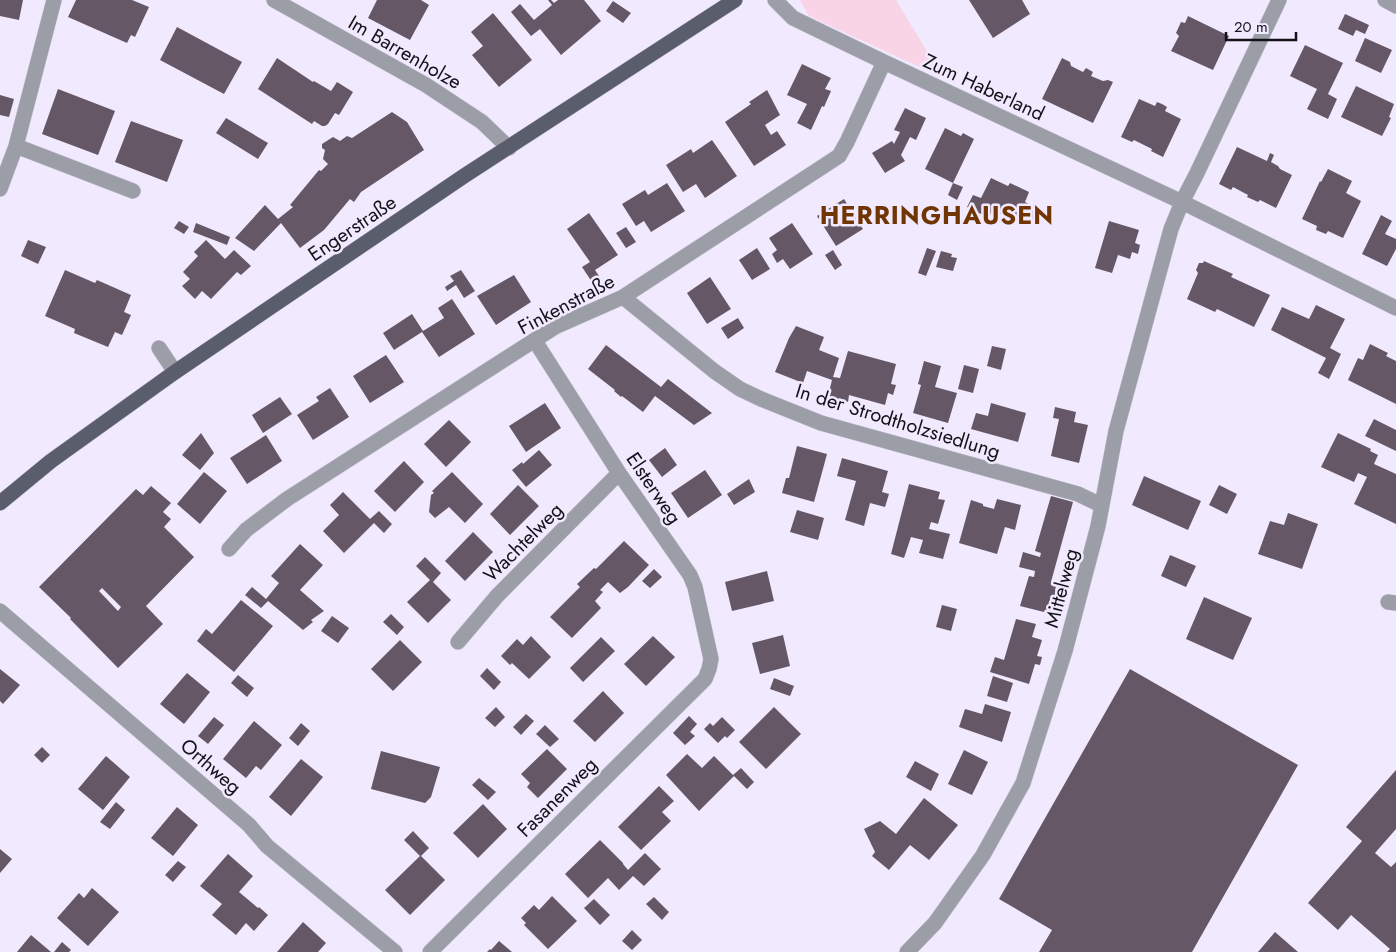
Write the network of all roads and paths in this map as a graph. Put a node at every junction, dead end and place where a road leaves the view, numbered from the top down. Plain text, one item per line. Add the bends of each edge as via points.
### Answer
1 (54, 0) edge
2 (274, 0) edge
3 (735, 0) edge
4 (775, 0) edge
5 (1279, 0) edge
6 (1385, 0) edge
7 (1396, 6) edge
8 (884, 62) junction
9 (509, 148) junction
10 (10, 151) edge
11 (0, 189) edge
12 (133, 191) dead end
13 (1182, 202) junction
14 (623, 297) junction
15 (1396, 308) edge
16 (535, 341) junction
17 (160, 348) dead end
18 (175, 372) junction
19 (619, 473) junction
20 (0, 503) edge
21 (1101, 505) junction
22 (229, 549) dead end
23 (0, 611) edge
24 (458, 642) dead end
25 (710, 669) joint
26 (395, 952) edge
27 (430, 952) edge
28 (907, 952) edge

1 - 10 street
2 - 9 street, Im Barrenholze via 426,86 482,122
3 - 9 main road, Engerstraße
4 - 8 street, Zum Haberland via 793,18
5 - 13 street
6 - 7 street
8 - 13 street, Zum Haberland
8 - 14 street, Finkenstraße via 839,156
9 - 18 main road, Engerstraße
10 - 11 street
10 - 12 street
13 - 15 street, Zum Haberland
13 - 21 street, Mittelweg via 1171,229 1116,431
14 - 16 street, Finkenstraße via 555,327
14 - 21 street, In der Strodtholzsiedlung via 714,371 761,399 821,423 1078,494
16 - 19 street, Elsterweg
16 - 22 street, Finkenstraße via 287,499 246,530
17 - 18 street
18 - 20 main road, Engerstraße via 51,461
19 - 24 street, Wachtelweg via 497,596
19 - 25 street, Elsterweg via 690,575 711,659
21 - 28 street, Mittelweg via 1065,651 1022,783 983,855 935,922
23 - 26 street, Orthweg via 249,825 267,846
25 - 27 street, Fasanenweg via 705,679

